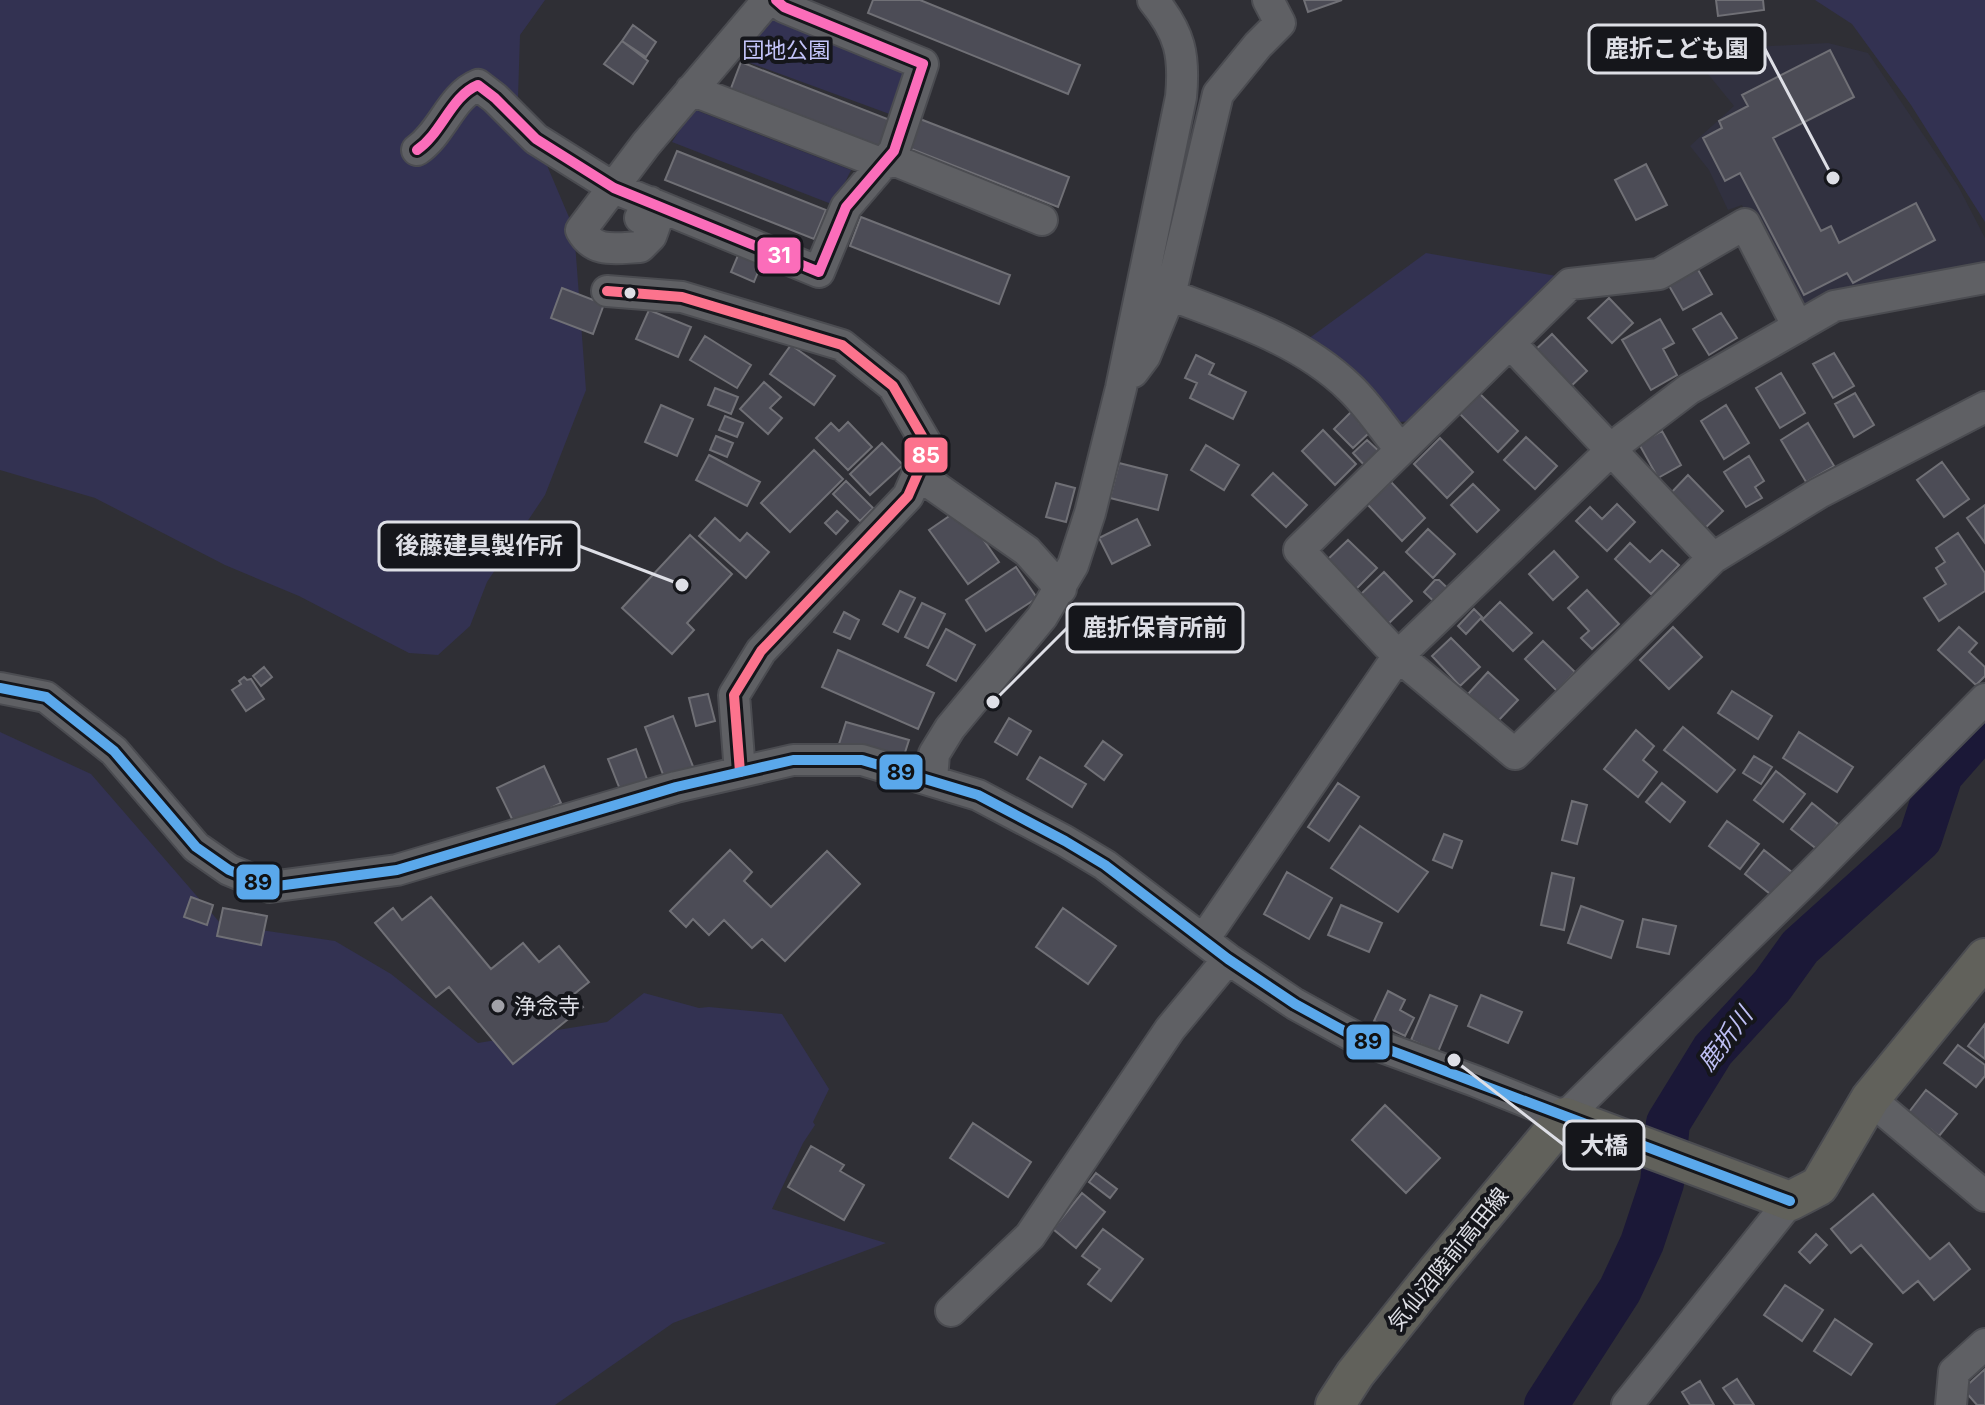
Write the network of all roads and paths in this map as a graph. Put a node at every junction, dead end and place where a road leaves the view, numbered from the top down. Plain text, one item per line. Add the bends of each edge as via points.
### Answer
1 (768, 0) edge
2 (776, 0) edge
3 (1153, 0) edge
4 (1268, 0) edge
5 (691, 90) junction
6 (417, 150) dead end
7 (883, 164) junction
8 (609, 194) junction
9 (645, 210) junction
10 (1042, 220) dead end
11 (1985, 278) edge
12 (607, 291) dead end
13 (1170, 295) junction
14 (1798, 327) junction
15 (1510, 343) junction
16 (1121, 388) junction
17 (1985, 407) edge
18 (1401, 450) junction
19 (1611, 451) junction
20 (917, 474) junction
21 (1713, 558) junction
22 (1061, 589) junction
23 (1398, 656) junction
24 (0, 688) edge
25 (1985, 699) edge
26 (740, 772) junction
27 (932, 780) junction
28 (1204, 939) junction
29 (1985, 958) edge
30 (1228, 959) junction
31 (1870, 1099) junction
32 (1565, 1117) junction
33 (1985, 1196) edge
34 (1790, 1201) junction
35 (951, 1311) dead end
36 (1985, 1344) edge
37 (1638, 1400) edge
38 (1335, 1405) edge
39 (1951, 1405) edge

1 - 5 street
2 - 7 street via 923,64 894,151
3 - 16 street via 1179,41 1184,67
4 - 13 street via 1280,23 1218,94
5 - 7 street
5 - 8 street
6 - 8 street via 466,90 478,85 536,139
7 - 9 street via 846,207 819,272
7 - 10 street via 896,161
8 - 9 street
8 - 9 street via 581,230 598,248 640,247 655,225
11 - 14 street via 1834,306
12 - 20 street via 682,297 842,345 893,386 929,448
13 - 16 street via 1145,356
13 - 18 street via 1257,328 1312,358 1350,388
14 - 15 street via 1745,224 1659,274 1570,284
14 - 19 street via 1689,389
15 - 18 street
15 - 19 street
16 - 22 street via 1090,513
17 - 21 street via 1819,493
18 - 23 street via 1299,550
19 - 21 street
19 - 23 street
20 - 22 street via 1027,551
20 - 26 street via 908,496 761,651 734,695
21 - 23 street via 1515,754
22 - 27 street via 950,728 934,754
23 - 28 street
24 - 26 street via 46,697 114,751 196,847 229,870 270,887 397,870
25 - 32 street
26 - 27 street via 793,760 862,760
27 - 28 street via 978,795 1065,841
28 - 30 street
29 - 31 main road
30 - 32 street via 1355,1037
30 - 35 street via 1170,1029 1030,1236
31 - 33 street
31 - 34 main road via 1819,1186
32 - 34 main road
32 - 38 main road, 気仙沼陸前高田線 via 1419,1293
34 - 37 street
36 - 39 street via 1954,1372

